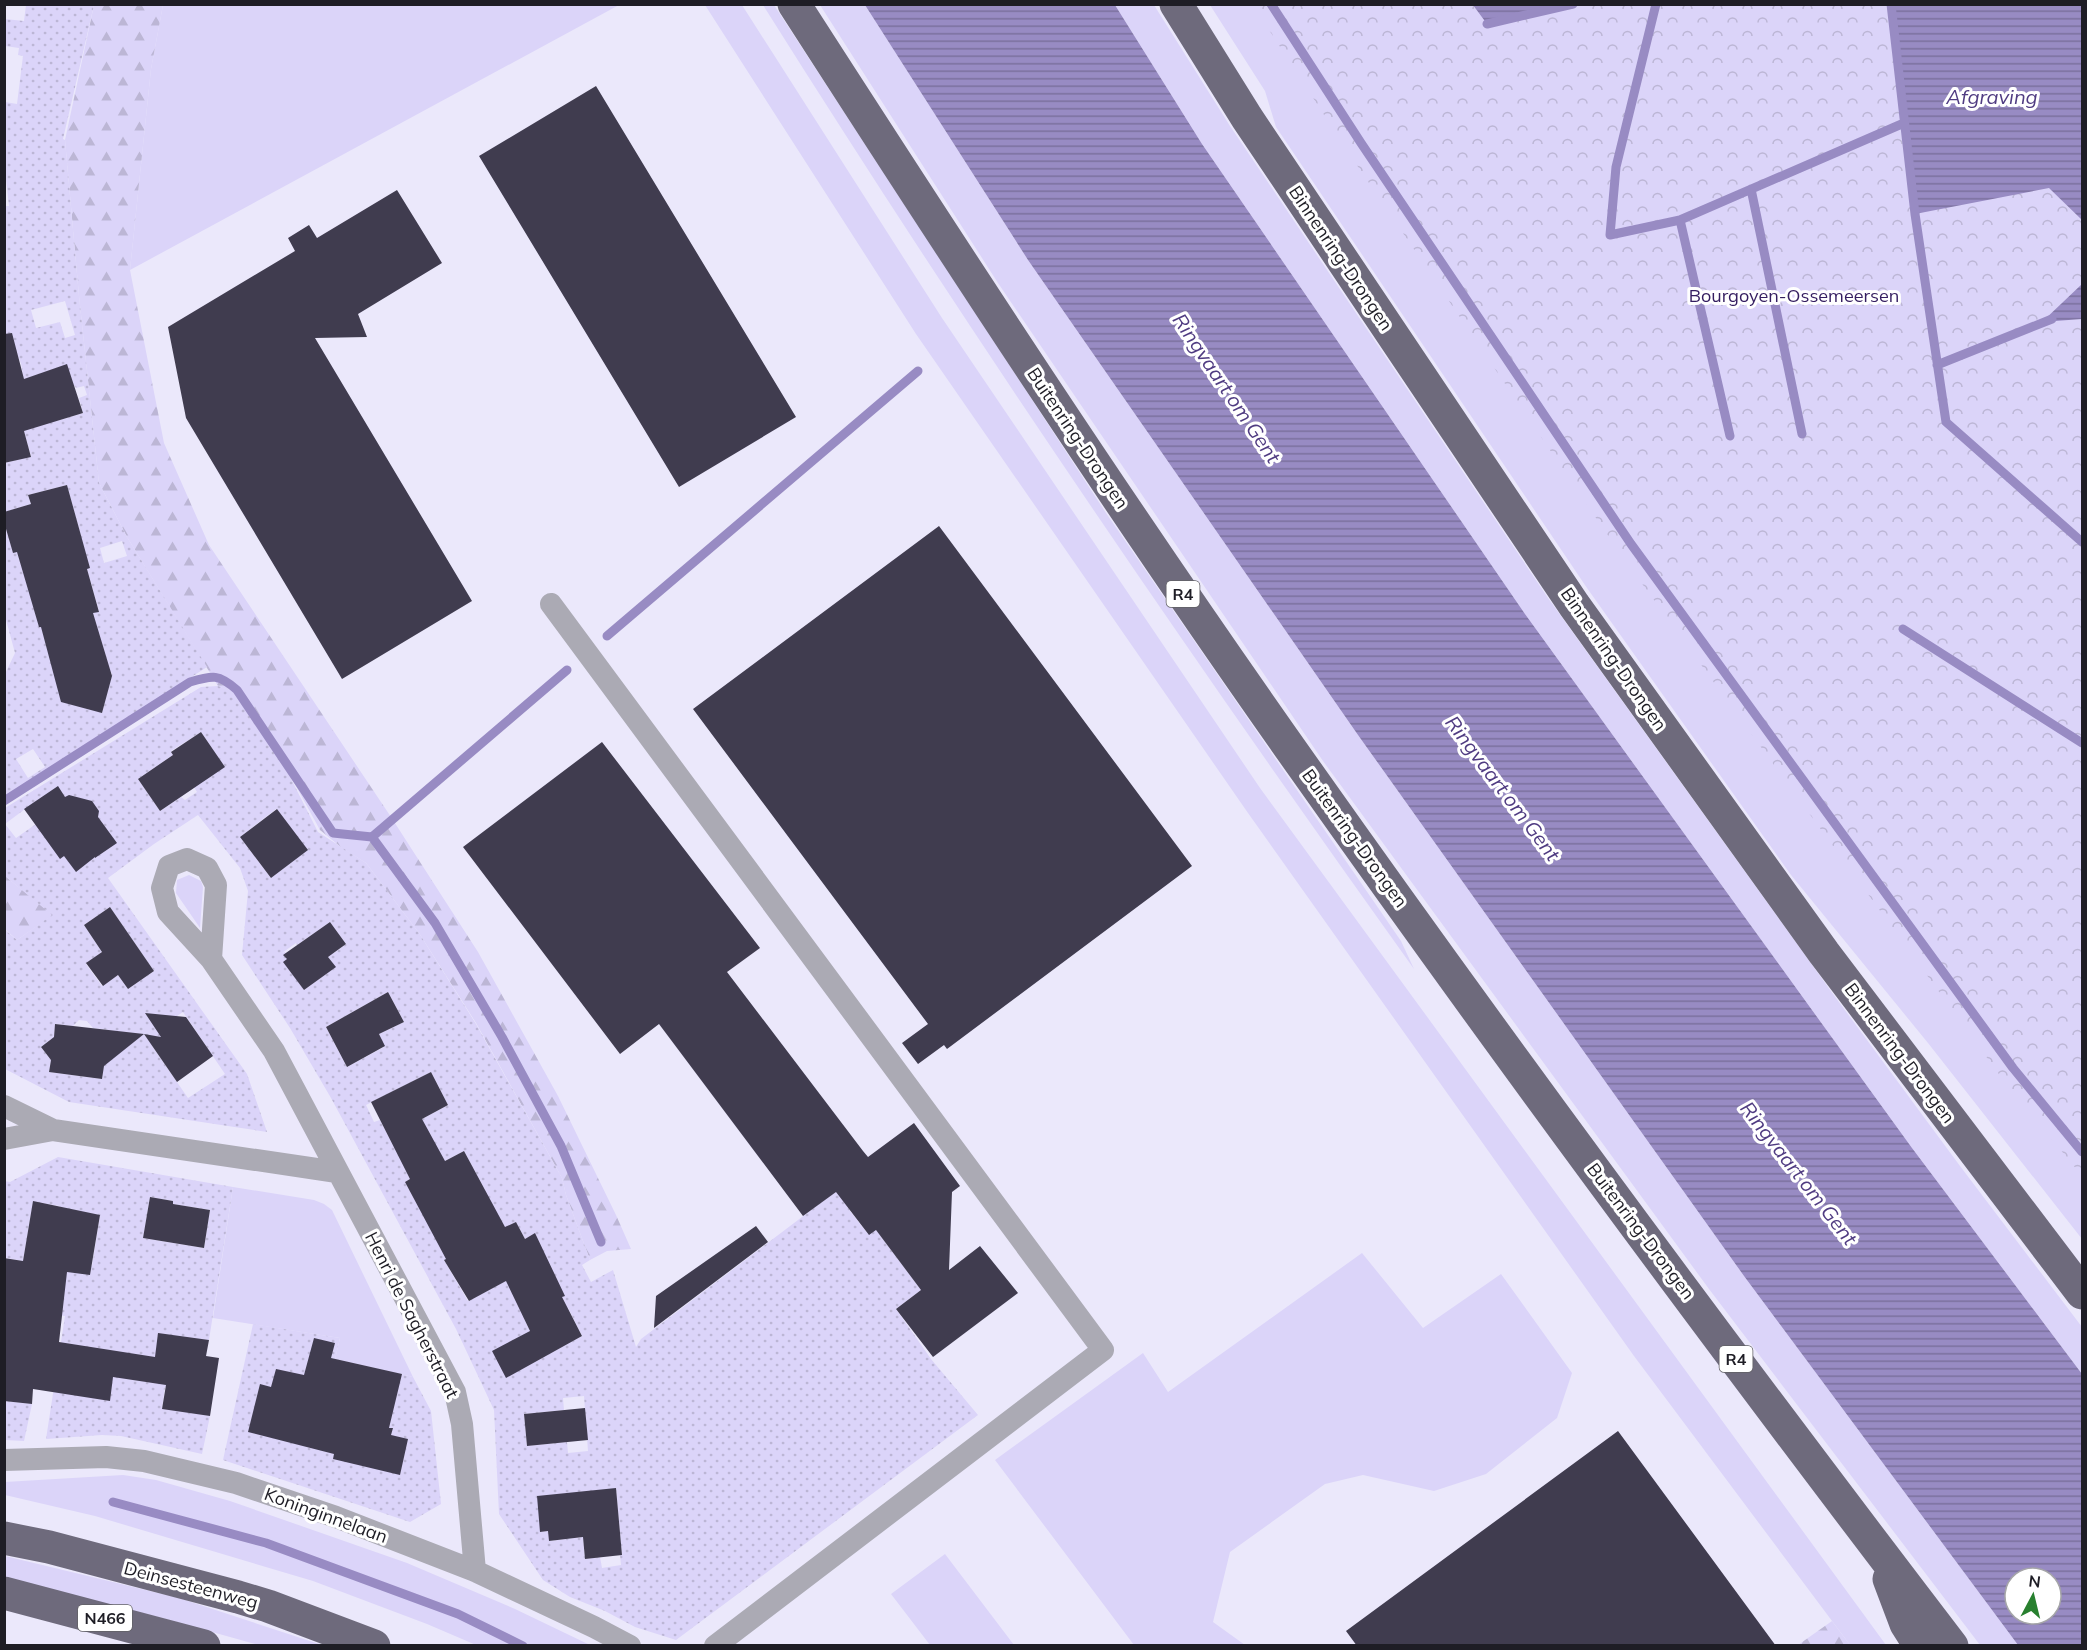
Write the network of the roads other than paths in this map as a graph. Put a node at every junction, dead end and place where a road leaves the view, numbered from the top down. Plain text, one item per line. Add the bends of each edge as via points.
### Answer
1 (794, 4) edge
2 (1176, 4) edge
3 (551, 604) dead end
4 (211, 959) dead end
5 (4, 1106) edge
6 (53, 1130) junction
7 (4, 1139) edge
8 (337, 1172) junction
9 (2082, 1293) edge
10 (4, 1460) edge
11 (4, 1538) edge
12 (1878, 1549) junction
13 (475, 1571) junction
14 (4, 1593) edge
15 (204, 1646) edge
16 (374, 1646) edge
17 (630, 1646) edge
18 (714, 1646) edge
19 (1920, 1646) edge
20 (1952, 1646) edge

1 - 12 highway, Buitenring-Drongen / R4 via 986,302 1304,768 1581,1151
2 - 9 highway, Binnenring-Drongen via 1247,118 1574,605 1824,953
3 - 18 street via 1103,1350
4 - 8 street, Henri de Sagherstraat via 274,1051
5 - 6 street
6 - 7 street
6 - 8 street
8 - 13 street, Henri de Sagherstraat via 455,1392 462,1425
10 - 13 street, Koninginnelaan via 106,1457 156,1464 236,1483
11 - 16 highway, Deinsesteenweg via 238,1597
12 - 19 highway via 1906,1624
12 - 20 highway, Buitenring-Drongen / R4
13 - 17 street, Koninginnelaan
14 - 15 highway, N466

